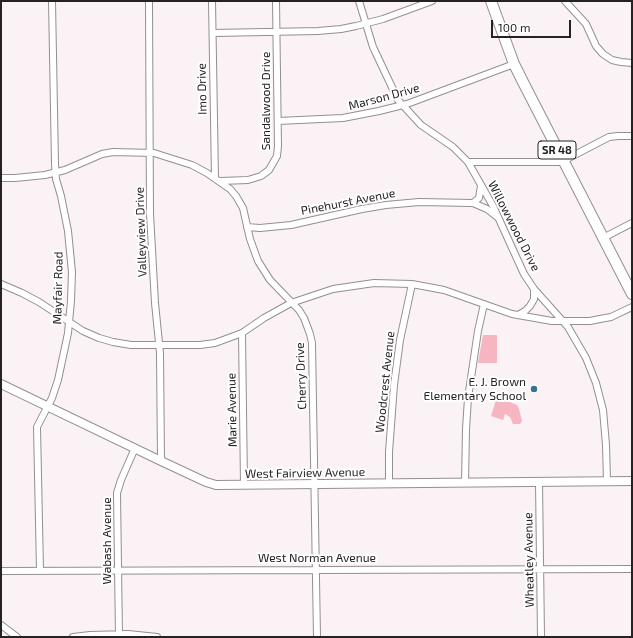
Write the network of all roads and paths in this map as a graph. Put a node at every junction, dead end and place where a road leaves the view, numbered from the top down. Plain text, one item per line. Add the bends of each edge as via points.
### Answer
1 (52, 1) edge
2 (149, 1) edge
3 (212, 1) edge
4 (276, 1) edge
5 (359, 1) edge
6 (432, 1) edge
7 (491, 1) edge
8 (565, 1) edge
9 (365, 24) junction
10 (276, 32) junction
11 (213, 33) junction
12 (632, 63) edge
13 (514, 64) junction
14 (402, 106) junction
15 (278, 121) junction
16 (632, 136) edge
17 (150, 152) junction
18 (563, 161) junction
19 (468, 162) junction
20 (56, 172) junction
21 (1, 178) edge
22 (217, 179) junction
23 (482, 185) junction
24 (473, 203) junction
25 (497, 217) junction
26 (632, 223) edge
27 (247, 227) junction
28 (603, 238) junction
29 (1, 284) edge
30 (412, 284) junction
31 (534, 289) junction
32 (632, 294) edge
33 (291, 303) junction
34 (484, 304) junction
35 (632, 307) edge
36 (518, 315) junction
37 (562, 321) junction
38 (69, 322) junction
39 (242, 333) junction
40 (160, 345) junction
41 (1, 384) edge
42 (47, 406) junction
43 (135, 448) junction
44 (161, 461) junction
45 (632, 481) edge
46 (539, 482) junction
47 (607, 482) junction
48 (464, 483) junction
49 (314, 484) junction
50 (389, 484) junction
51 (244, 486) junction
52 (316, 569) junction
53 (632, 569) edge
54 (1, 570) edge
55 (40, 570) junction
56 (118, 570) junction
57 (540, 570) junction
58 (1, 625) edge
59 (119, 636) edge
60 (17, 637) edge
61 (73, 637) edge
62 (158, 637) edge
63 (317, 637) edge
64 (541, 637) edge

1 - 20 street, Mayfair Road
2 - 17 street, Valleyview Drive
3 - 11 street, Imo Drive
4 - 10 street, Sandalwood Drive
5 - 9 street, Willowwood Drive
6 - 9 street
7 - 13 main road, SR 48
8 - 12 street via 586,24 596,46 603,54 612,60
9 - 10 street via 318,31
9 - 14 street, Willowwood Drive via 382,67
10 - 11 street
10 - 15 street, Sandalwood Drive
11 - 22 street, Imo Drive
13 - 14 street, Marson Drive
13 - 18 main road, SR 48
14 - 15 street, Marson Drive via 343,118
14 - 19 street, Willowwood Drive via 421,125 453,147
15 - 22 street, Sandalwood Drive via 278,152 270,170 254,179
16 - 18 street via 609,137
17 - 20 street, Cherry Drive via 102,154
17 - 22 street, Cherry Drive via 192,165
17 - 40 street, Valleyview Drive via 152,254
18 - 19 street
18 - 28 main road, SR 48
19 - 23 street, Willowwood Drive
20 - 21 street, Cherry Drive via 32,177
20 - 38 street, Mayfair Road via 70,254 72,287
22 - 27 street, Cherry Drive via 240,203
23 - 24 street via 479,198
23 - 25 street, Willowwood Drive
24 - 25 street, Pinehurst Avenue
24 - 27 street, Pinehurst Avenue via 403,203 362,209 291,225
25 - 31 street, Willowwood Drive
26 - 28 street
27 - 33 street, Cherry Drive via 262,269
28 - 32 main road, SR 48
29 - 38 street via 39,302
30 - 33 street via 374,283 346,286
30 - 34 street via 444,290
30 - 50 street, Woodcrest Avenue via 394,385
31 - 36 street via 534,299 530,306
31 - 37 street, Willowwood Drive
33 - 39 street
33 - 49 street, Cherry Drive via 299,310 307,324 312,343
34 - 36 street
34 - 48 street via 468,398
35 - 37 street via 600,319
36 - 37 street
37 - 47 street, Willowwood Drive via 586,358 598,389 605,424
38 - 40 street via 83,331 113,342
38 - 42 street, Mayfair Road via 62,364 52,398
39 - 40 street via 204,345
39 - 51 street, Marie Avenue
40 - 44 street, Valleyview Drive
41 - 42 street, West Fairview Avenue
42 - 43 street, West Fairview Avenue
42 - 55 street, Mayfair Road via 36,429
43 - 44 street, West Fairview Avenue
43 - 56 street, Wabash Avenue via 118,488
44 - 51 street, West Fairview Avenue via 211,484
45 - 47 street, West Fairview Avenue
46 - 47 street, West Fairview Avenue
46 - 48 street, West Fairview Avenue
46 - 57 street, Wheatley Avenue
48 - 50 street, West Fairview Avenue
49 - 50 street, West Fairview Avenue
49 - 51 street, West Fairview Avenue
49 - 52 street, Cherry Drive
52 - 56 street, West Norman Avenue
52 - 57 street, West Norman Avenue
52 - 63 street, Cherry Drive
53 - 57 street, West Norman Avenue
54 - 55 street, West Norman Avenue
55 - 56 street, West Norman Avenue
56 - 59 street, Wabash Avenue
57 - 64 street, Wheatley Avenue
58 - 60 street
59 - 61 street
59 - 62 street via 139,634

